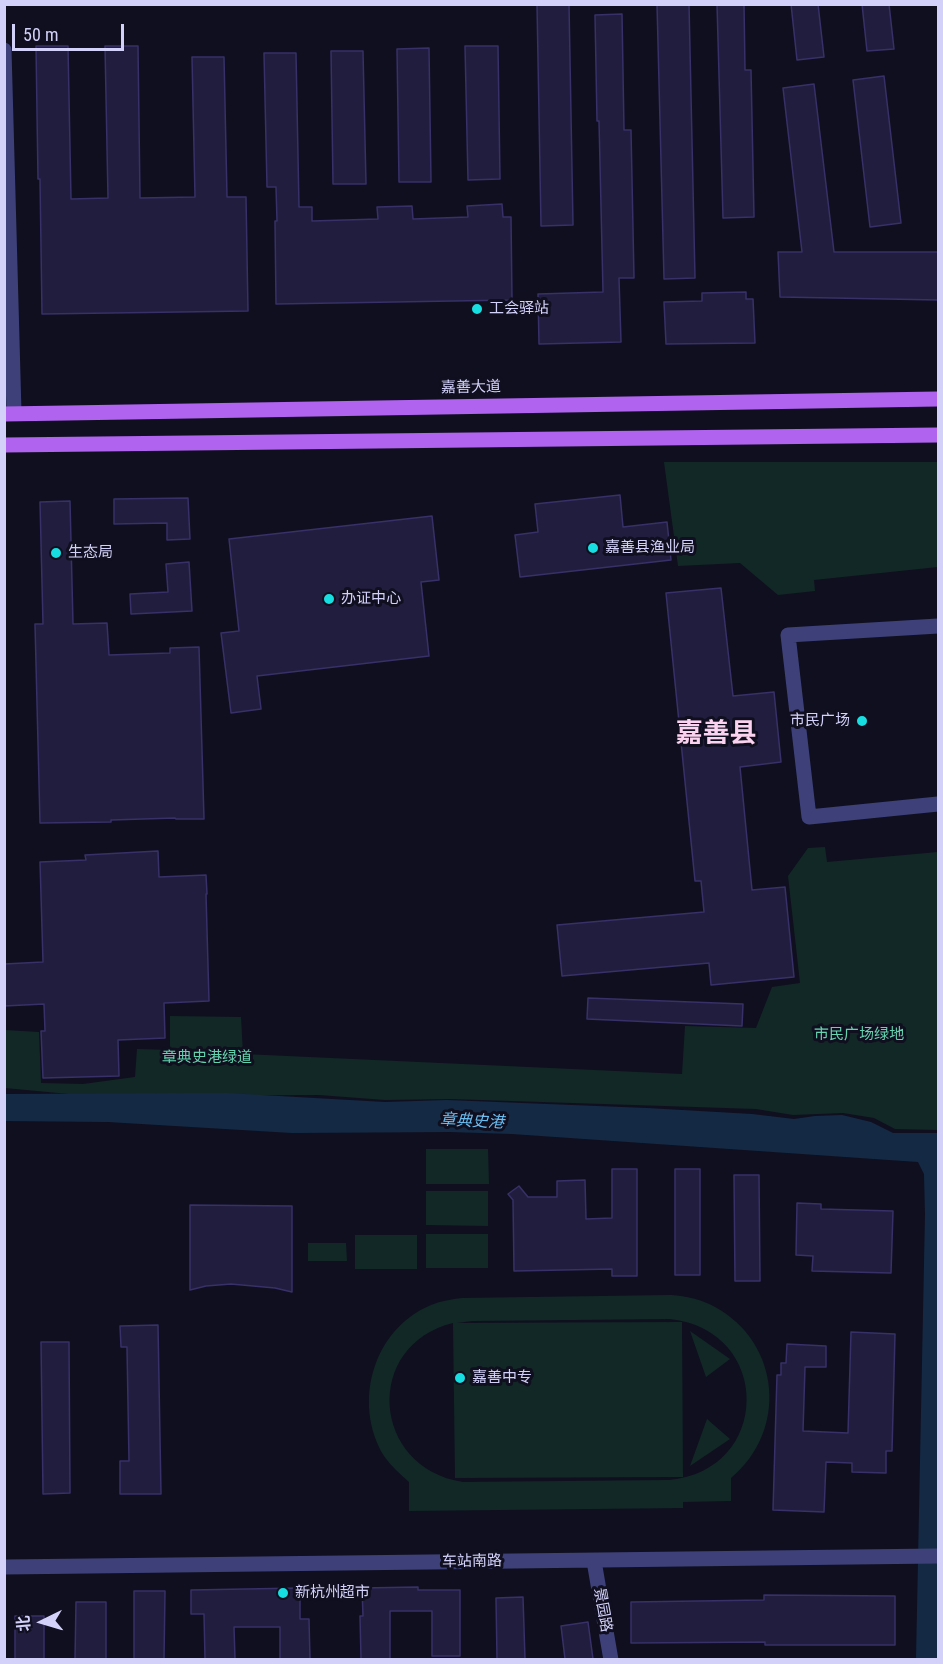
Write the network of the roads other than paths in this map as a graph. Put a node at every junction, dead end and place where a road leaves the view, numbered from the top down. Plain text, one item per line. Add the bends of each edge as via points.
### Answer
1 (4, 50) edge
2 (939, 399) edge
3 (9, 413) edge
4 (939, 435) edge
5 (4, 444) edge
6 (939, 626) edge
7 (939, 804) edge
8 (939, 1556) edge
9 (594, 1561) junction
10 (4, 1567) edge
11 (611, 1659) edge

1 - 3 street
2 - 3 main road, 嘉善大道
4 - 5 main road
6 - 7 street via 788,635 809,817
8 - 9 street, 车站南路
9 - 10 street, 车站南路
9 - 11 street, 景园路

